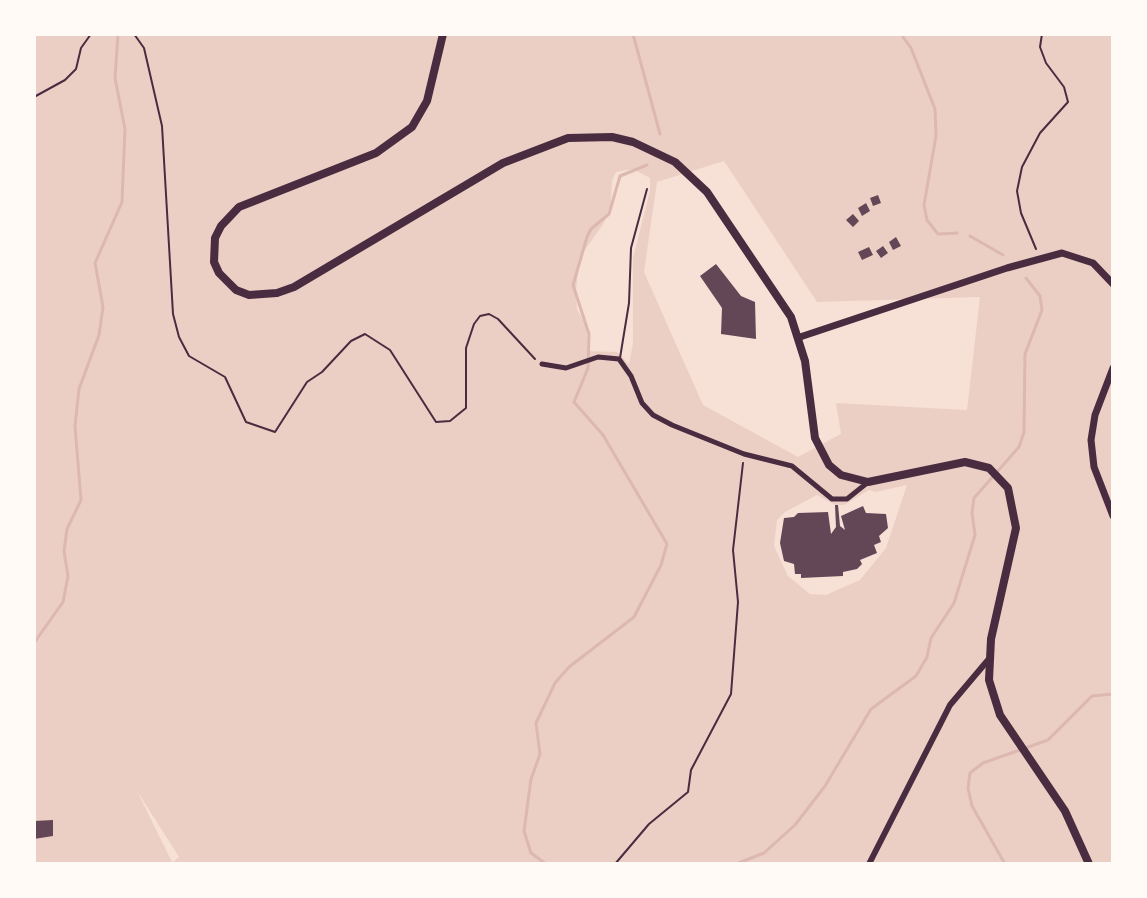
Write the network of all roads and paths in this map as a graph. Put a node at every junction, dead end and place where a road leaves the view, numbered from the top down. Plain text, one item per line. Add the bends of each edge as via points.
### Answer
1 (91, 34) edge
2 (134, 34) edge
3 (443, 34) edge
4 (1042, 34) edge
5 (34, 97) edge
6 (647, 189) dead end
7 (1040, 258) junction
8 (1113, 284) edge
9 (800, 337) junction
10 (619, 359) junction
11 (542, 364) joint
12 (1113, 368) edge
13 (744, 454) junction
14 (868, 482) junction
15 (1113, 516) edge
16 (988, 660) junction
17 (615, 864) edge
18 (869, 864) edge
19 (1089, 864) edge

1 - 5 path via 76,69
2 - 11 path via 144,48 162,126 173,314 179,337 189,356 225,377 246,422 275,432 307,382 365,334 390,350 436,422 450,421 466,408 466,348 480,316 498,319
3 - 9 highway via 427,101 401,138 229,215 213,250 226,283 249,295 285,290 524,153 568,138 612,137 654,151 692,175 781,301
4 - 7 path via 1043,55 1068,102 1040,133 1022,167 1017,191
6 - 10 lane via 631,248
7 - 8 main road via 1071,255 1093,263
7 - 9 main road
9 - 14 highway via 821,452 841,475
10 - 11 street via 595,359 566,368
10 - 13 street via 653,415
12 - 15 main road via 1091,440 1094,467
13 - 14 street via 792,466 832,499 847,499
13 - 17 path via 733,550 738,602 731,694 691,770 688,792 649,824
14 - 16 highway via 957,463 989,468 1002,479 1013,500 1016,528
16 - 18 street via 950,705
16 - 19 highway via 993,698 1065,811

